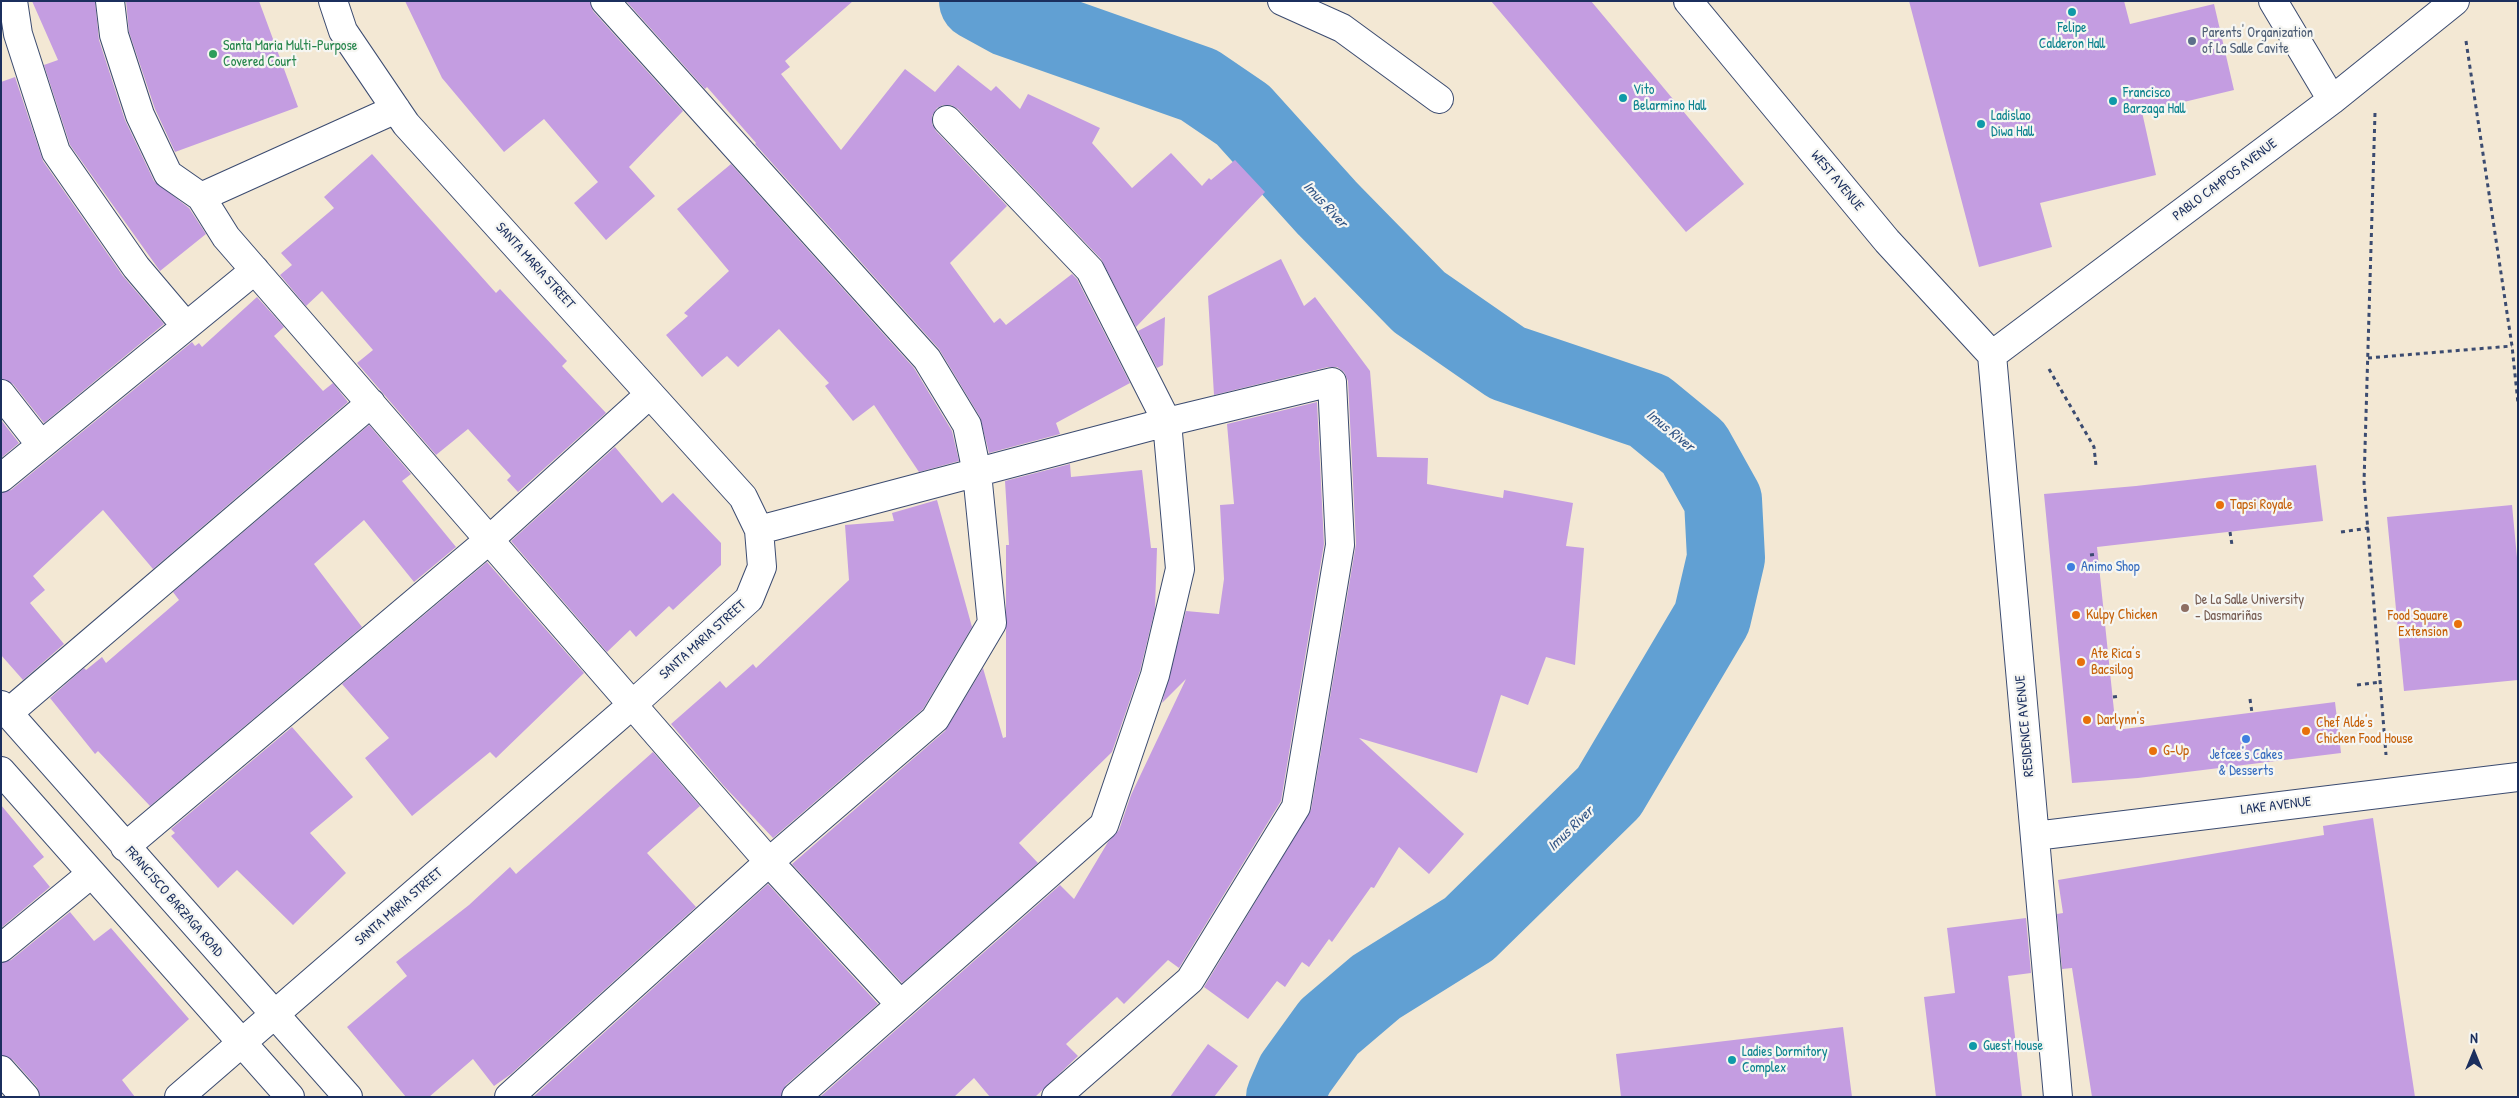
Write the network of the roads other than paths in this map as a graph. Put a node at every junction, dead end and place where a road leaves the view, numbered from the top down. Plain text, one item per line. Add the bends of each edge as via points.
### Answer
1 (13, 1) edge
2 (110, 1) edge
3 (333, 1) edge
4 (605, 1) edge
5 (1282, 1) edge
6 (1688, 1) edge
7 (2273, 1) edge
8 (2455, 1) edge
9 (1439, 99) dead end
10 (2332, 100) junction
11 (396, 109) junction
12 (947, 120) dead end
13 (201, 198) junction
14 (255, 270) junction
15 (186, 326) junction
16 (1992, 355) junction
17 (1, 394) edge
18 (650, 394) junction
19 (371, 403) junction
20 (1167, 422) junction
21 (41, 445) junction
22 (977, 473) junction
23 (1, 478) edge
24 (759, 530) junction
25 (489, 540) junction
26 (633, 704) junction
27 (5, 709) edge
28 (1, 771) edge
29 (2518, 777) edge
30 (2035, 836) junction
31 (125, 847) junction
32 (769, 862) junction
33 (90, 874) junction
34 (1, 948) edge
35 (900, 1004) junction
36 (273, 1014) junction
37 (243, 1043) junction
38 (1, 1070) edge
39 (25, 1097) edge
40 (179, 1097) edge
41 (290, 1097) edge
42 (348, 1097) edge
43 (509, 1097) edge
44 (796, 1097) edge
45 (1056, 1097) edge
46 (2058, 1097) edge

1 - 15 street via 18,34 56,152 136,267
2 - 13 street via 114,35 140,115 168,174
3 - 11 street, SANTA MARIA STREET via 343,31
4 - 22 street via 928,359 967,425
5 - 9 street via 1342,28
6 - 16 street, WEST AVENUE via 1888,241
7 - 10 street
8 - 10 street, PABLO CAMPOS AVENUE
10 - 16 street, PABLO CAMPOS AVENUE
11 - 13 street
11 - 18 street, SANTA MARIA STREET via 406,124
12 - 20 street via 1090,270
13 - 14 street via 226,237
14 - 15 street
14 - 19 street
15 - 21 street
16 - 30 street, RESIDENCE AVENUE
17 - 21 street
18 - 24 street, SANTA MARIA STREET via 743,497
18 - 25 street
19 - 25 street
19 - 27 street
20 - 22 street
20 - 35 street via 1180,569 1155,675 1104,825
20 - 45 street via 1332,382 1340,545 1296,807 1190,980
21 - 23 street
22 - 24 street
22 - 32 street via 992,623 935,719
24 - 26 street, SANTA MARIA STREET via 762,567 749,599
25 - 26 street
25 - 31 street
26 - 32 street
26 - 36 street, SANTA MARIA STREET
27 - 31 street, FRANCISCO BARZAGA ROAD
28 - 33 street
29 - 30 street, LAKE AVENUE
30 - 46 street, RESIDENCE AVENUE
31 - 36 street, FRANCISCO BARZAGA ROAD
32 - 35 street
32 - 43 street
33 - 34 street
33 - 37 street
35 - 44 street
36 - 37 street, SANTA MARIA STREET
36 - 42 street, FRANCISCO BARZAGA ROAD
37 - 40 street, SANTA MARIA STREET
37 - 41 street
38 - 39 street

